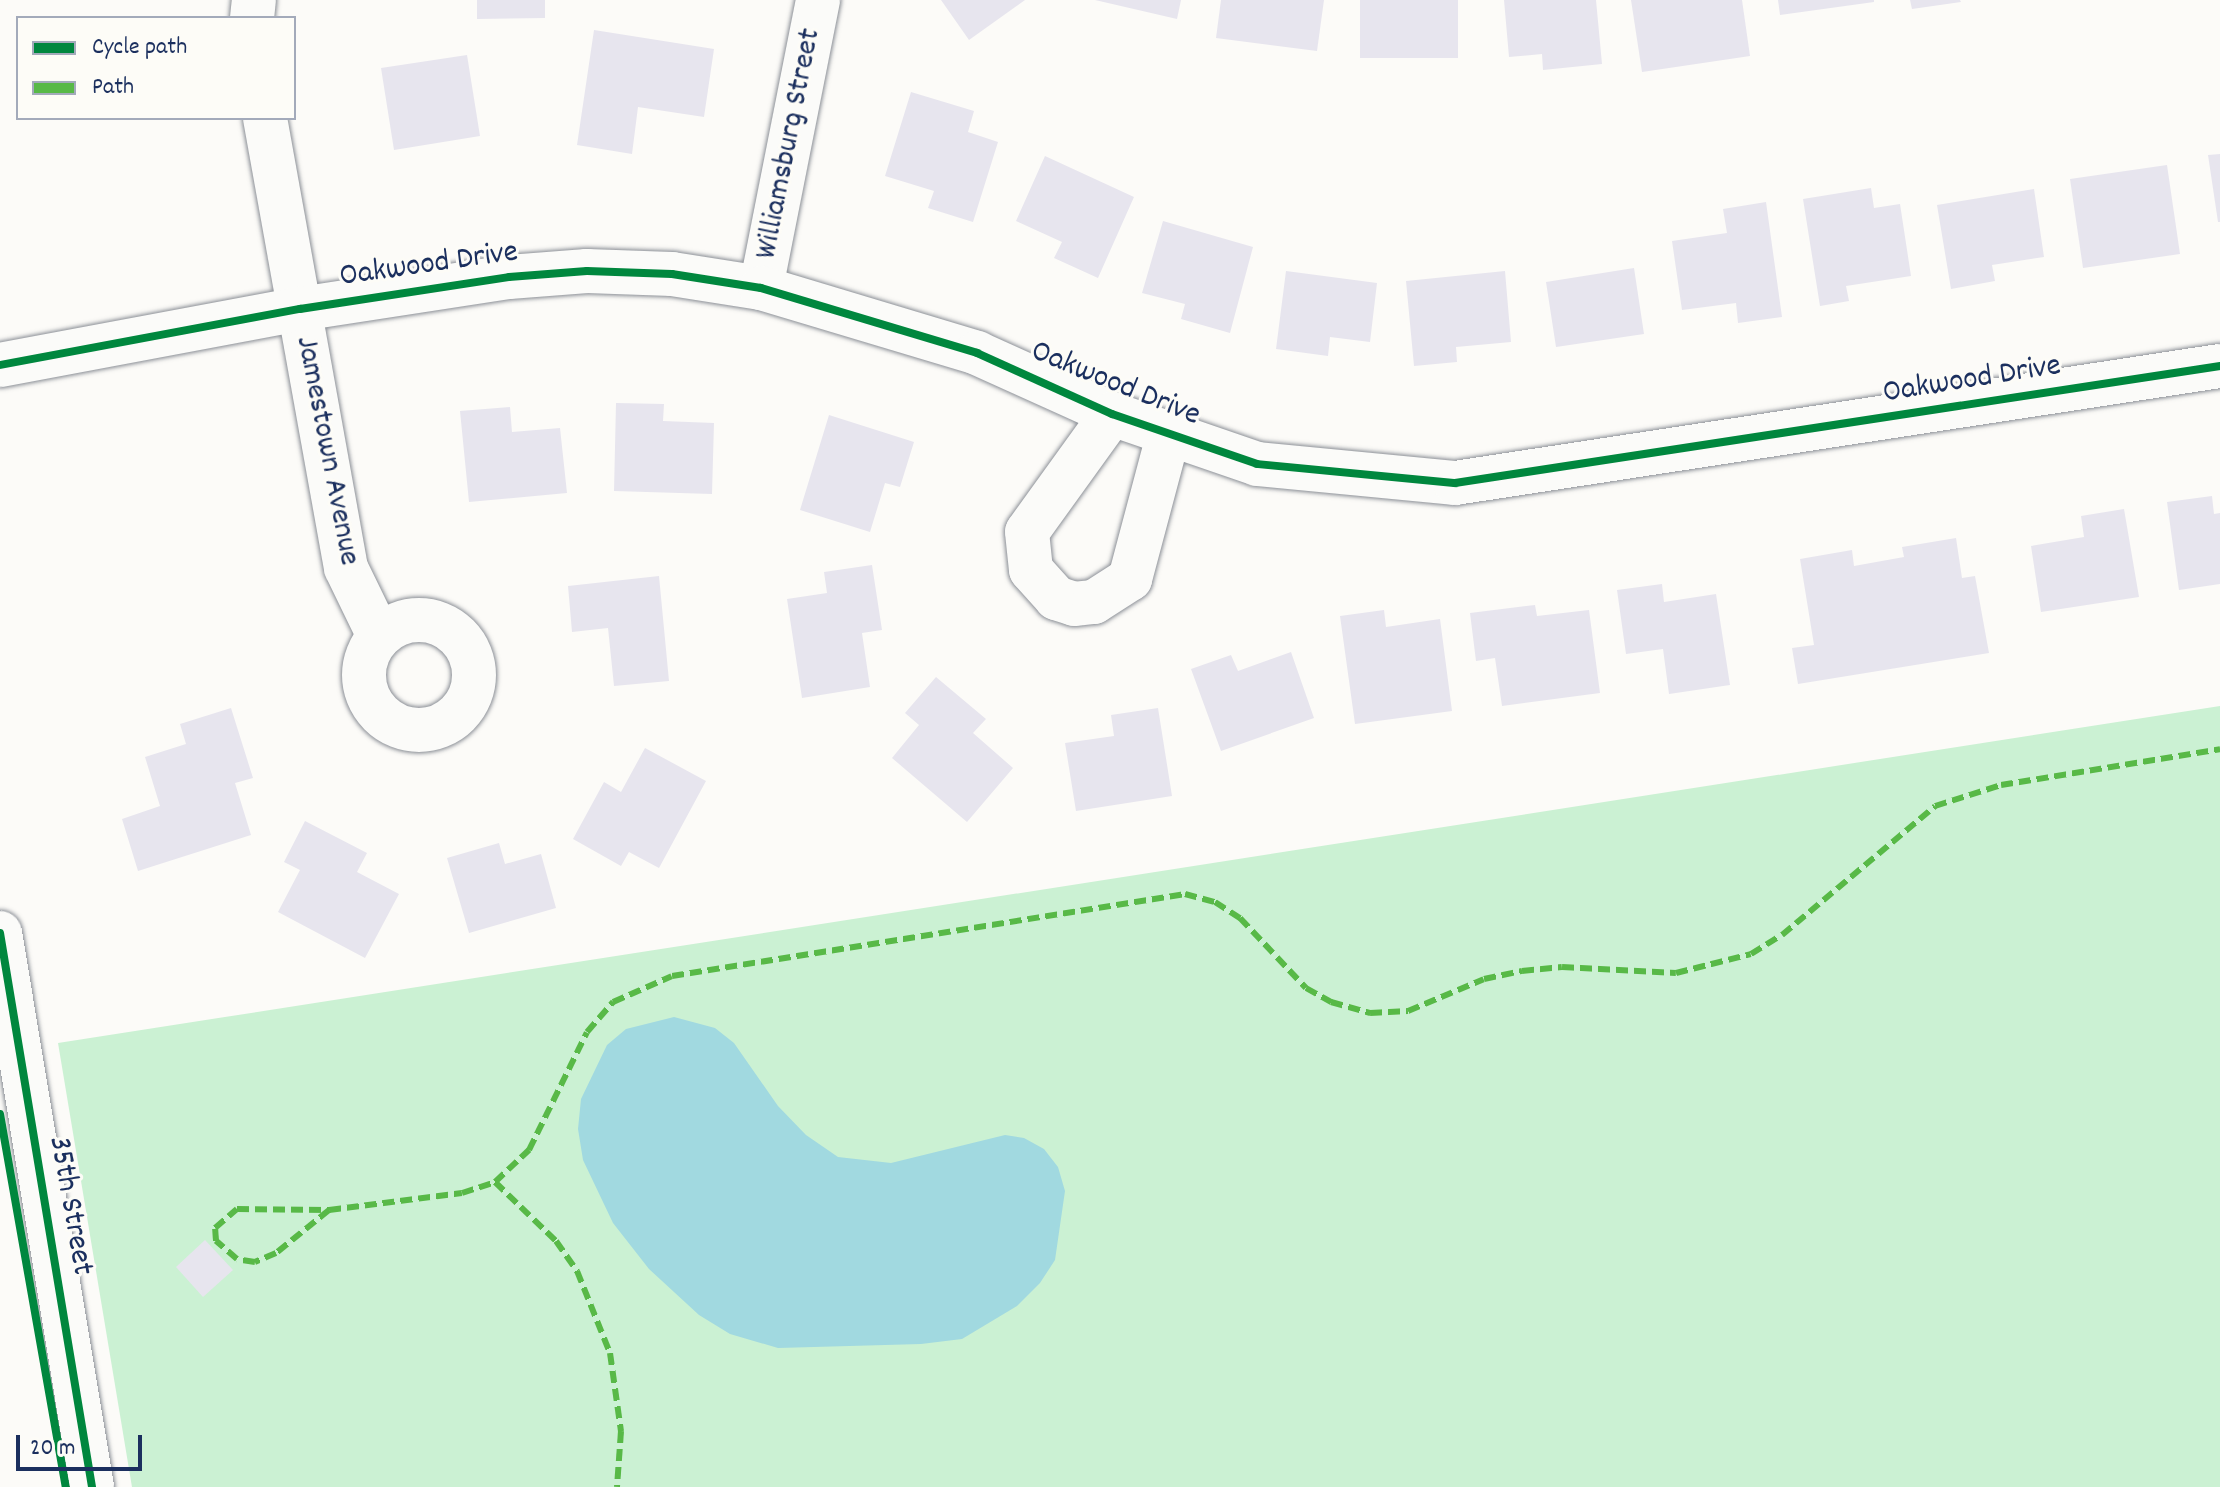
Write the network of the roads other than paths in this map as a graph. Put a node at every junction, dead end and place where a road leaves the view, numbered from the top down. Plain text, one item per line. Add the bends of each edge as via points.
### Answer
1 (818, 0) edge
2 (265, 120) edge
3 (761, 288) junction
4 (300, 309) junction
5 (0, 365) edge
6 (2220, 366) edge
7 (1112, 414) junction
8 (1168, 436) junction
9 (379, 636) dead end
10 (0, 933) edge
11 (92, 1487) edge

1 - 3 street, Williamsburg Street
2 - 4 street, Jamestown Avenue
3 - 4 street, Oakwood Drive via 672,274 587,271 509,277
3 - 7 street, Oakwood Drive via 977,353
4 - 5 street, Oakwood Drive
4 - 9 street, Jamestown Avenue via 346,568
6 - 8 street, Oakwood Drive via 1455,483 1257,464
7 - 8 street, Oakwood Drive
7 - 8 street, Oakwood Drive via 1027,532 1031,570 1056,598 1074,604 1094,602 1130,579
10 - 11 street, 35th Street

